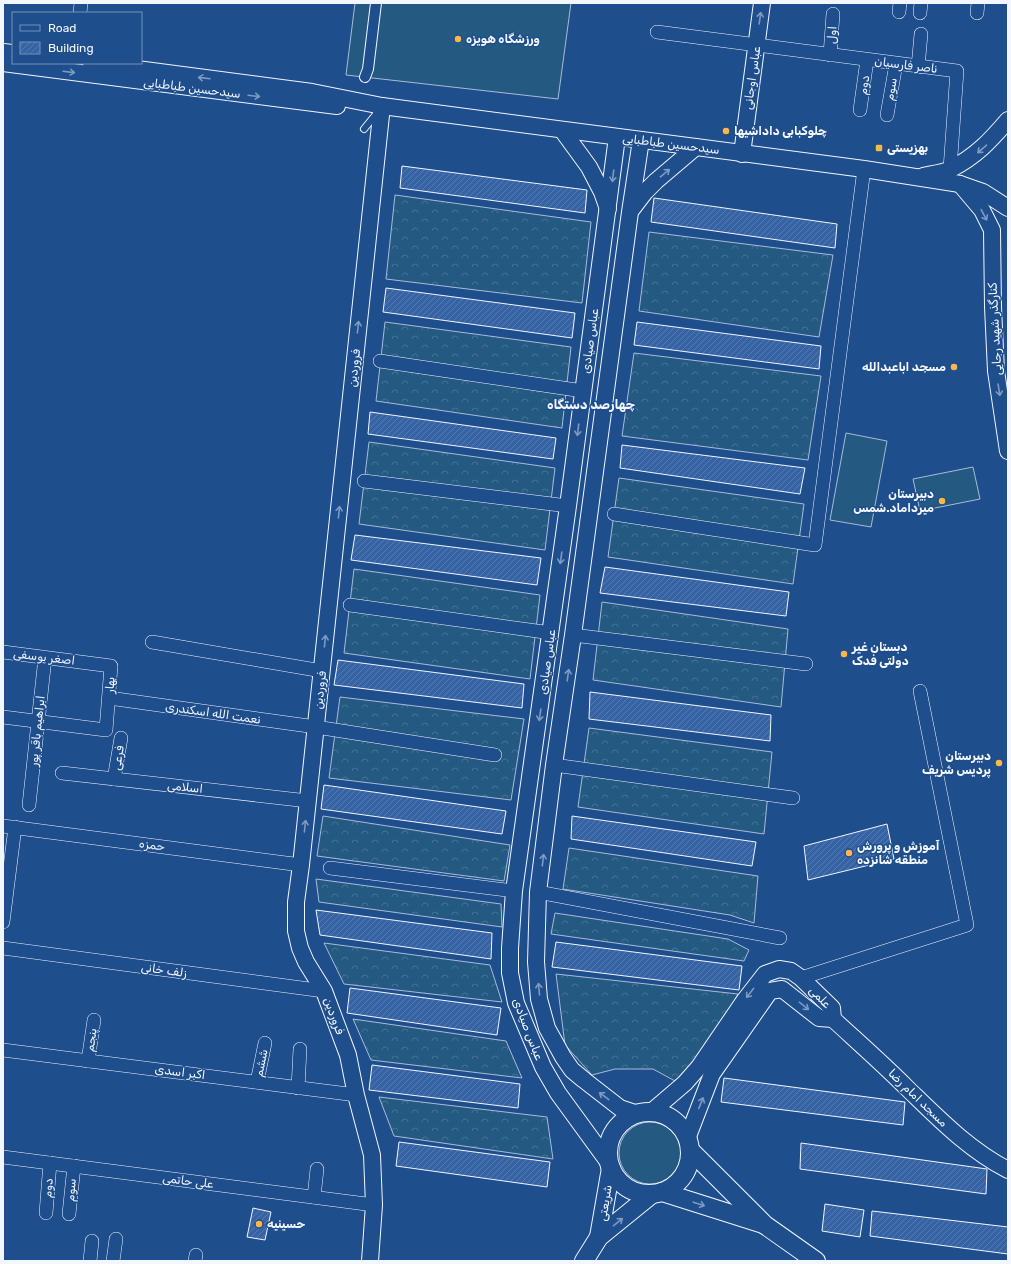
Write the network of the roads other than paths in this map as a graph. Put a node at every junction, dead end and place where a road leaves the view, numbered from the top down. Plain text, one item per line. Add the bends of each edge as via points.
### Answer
1 (376, 3) edge
2 (762, 3) edge
3 (833, 14) dead end
4 (657, 32) dead end
5 (921, 34) dead end
6 (757, 46) junction
7 (830, 55) junction
8 (868, 60) junction
9 (3, 63) edge
10 (97, 64) edge
11 (896, 64) junction
12 (918, 67) junction
13 (366, 77) dead end
14 (311, 98) junction
15 (382, 106) junction
16 (860, 110) dead end
17 (887, 115) dead end
18 (1008, 120) edge
19 (364, 129) dead end
20 (562, 130) junction
21 (617, 137) junction
22 (641, 140) junction
23 (696, 147) junction
24 (742, 154) junction
25 (950, 169) junction
26 (864, 170) junction
27 (917, 178) junction
28 (960, 184) junction
29 (1008, 208) edge
30 (608, 210) junction
31 (630, 212) junction
32 (380, 361) dead end
33 (583, 391) junction
34 (1008, 451) edge
35 (364, 481) dead end
36 (568, 506) junction
37 (614, 514) dead end
38 (350, 605) dead end
39 (551, 633) junction
40 (573, 635) junction
41 (152, 642) dead end
42 (3, 652) edge
43 (45, 658) junction
44 (85, 662) joint
45 (806, 664) dead end
46 (322, 671) junction
47 (920, 691) dead end
48 (109, 698) junction
49 (3, 717) edge
50 (38, 722) junction
51 (316, 727) junction
52 (121, 738) dead end
53 (495, 755) dead end
54 (554, 765) junction
55 (62, 773) dead end
56 (114, 779) junction
57 (793, 798) dead end
58 (308, 801) junction
59 (29, 805) dead end
60 (9, 827) edge
61 (301, 865) junction
62 (330, 868) dead end
63 (514, 891) junction
64 (538, 892) junction
65 (3, 922) edge
66 (780, 938) dead end
67 (3, 948) edge
68 (796, 974) junction
69 (782, 989) junction
70 (324, 991) junction
71 (833, 1019) junction
72 (94, 1020) dead end
73 (265, 1043) dead end
74 (300, 1049) dead end
75 (3, 1050) edge
76 (88, 1061) junction
77 (257, 1082) junction
78 (298, 1088) junction
79 (356, 1095) junction
80 (644, 1114) junction
81 (688, 1144) junction
82 (3, 1157) edge
83 (50, 1163) junction
84 (610, 1165) junction
85 (74, 1166) junction
86 (317, 1169) dead end
87 (1008, 1170) edge
88 (657, 1193) junction
89 (314, 1197) junction
90 (374, 1205) junction
91 (46, 1213) dead end
92 (69, 1214) dead end
93 (765, 1225) junction
94 (599, 1237) junction
95 (116, 1239) dead end
96 (92, 1241) dead end
97 (90, 1261) edge
98 (113, 1261) edge
99 (370, 1261) edge
100 (584, 1261) edge
101 (816, 1261) edge

1 - 13 street
6 -> 2 street, عباس اوجانی
3 - 7 street, اول
4 - 6 street, ناصر فارسیان
5 - 12 street
6 - 7 street, ناصر فارسیان
6 - 24 street, عباس اوجانی
7 - 8 street, ناصر فارسیان
8 - 11 street, ناصر فارسیان
8 - 16 street, دوم
9 -> 14 street, سیدحسین طباطبایی
14 -> 10 street, سیدحسین طباطبایی
11 - 12 street, ناصر فارسیان
11 - 17 street, سوم
12 - 25 street, ناصر فارسیان via 957,71
14 - 15 street, سیدحسین طباطبایی via 340,107
15 - 19 lane
15 - 20 street, سیدحسین طباطبایی
46 -> 15 street, فروردین
18 -> 25 street via 978,152
20 - 21 street, سیدحسین طباطبایی
20 - 30 street via 589,167
21 - 22 street, سیدحسین طباطبایی
21 -> 30 street, عباس صیادی
22 - 23 street, سیدحسین طباطبایی
22 - 31 street, عباس صیادی
23 - 24 street, سیدحسین طباطبایی
31 -> 23 street via 649,188
24 - 26 street, سیدحسین طباطبایی
25 - 27 street
26 - 27 street, سیدحسین طباطبایی
26 - 37 street via 815,545
27 - 28 street, سیدحسین طباطبایی
28 - 29 street, سیدحسین طباطبایی via 983,192
28 -> 34 street, کنارگذر شهید رجایی via 982,210 992,230 996,371
30 - 33 street, عباس صیادی
31 - 40 street, عباس صیادی
32 - 33 street
33 -> 36 street, عباس صیادی
35 - 36 street
36 -> 39 street, عباس صیادی
38 - 39 street
39 -> 63 street, عباس صیادی
40 - 45 street
54 -> 40 street, عباس صیادی
41 - 46 street
42 - 43 street, اصغر یوسفی
43 - 44 street, اصغر یوسفی
43 - 50 street, ابراهیم باقر پور
44 - 48 street, بهار via 111,666
46 - 51 street, فروردین
47 - 68 street via 967,925
48 - 50 street, بهار via 106,730
48 - 51 street, نعمت الله اسکندری
49 - 50 street
50 - 59 street, ابراهیم باقر پور
51 - 53 street, نعمت الله اسکندری
51 - 58 street, فروردین
52 - 56 street, فرعی
54 - 57 street
64 -> 54 street, عباس صیادی
55 - 56 street, اسلامی
56 - 58 street, اسلامی
61 -> 58 street, فروردین
60 - 61 street, حمزه
60 - 65 street
61 - 70 street, فروردین via 296,902 296,931 306,962
62 - 63 street
63 - 84 street, عباس صیادی via 510,973 516,1003 543,1067 558,1093
64 - 66 street
80 -> 64 street, عباس صیادی via 620,1108 572,1070 547,1028 539,999 536,962
67 - 70 street, زلف خانی
68 - 69 street
68 - 71 street, علمی via 832,1008
68 -> 80 street via 779,969 765,974 699,1067 685,1083
69 -> 71 street, علمی via 819,1018
81 -> 69 street via 712,1074 770,991
70 - 79 street, فروردین via 348,1055
71 - 87 street, مسجد امام رضا via 952,1131
72 - 76 street, پنجم
73 - 77 street, ششم
74 - 78 street
75 - 76 street, اکبر اسدی
76 - 77 street, اکبر اسدی
77 - 78 street, اکبر اسدی
78 - 79 street, اکبر اسدی
79 - 90 street, فروردین via 372,1155
80 - 81 main road via 660,1114 669,1118 683,1131
80 - 84 main road via 626,1119 617,1128 608,1150
81 - 88 main road via 688,1165 681,1179 669,1189
81 - 93 main road
82 - 83 street, علی حاتمی
83 - 85 street, علی حاتمی
83 - 91 street, دوم
84 - 88 main road via 617,1179 627,1188 639,1193
84 - 94 main road, شریعتی
85 - 89 street, علی حاتمی
85 - 92 street, سوم
86 - 89 street
88 -> 93 main road
94 -> 88 main road, شریعتی
89 - 90 street, علی حاتمی
90 - 99 street, فروردین
93 - 101 main road
94 - 100 main road, شریعتی
95 - 98 street
96 - 97 street

